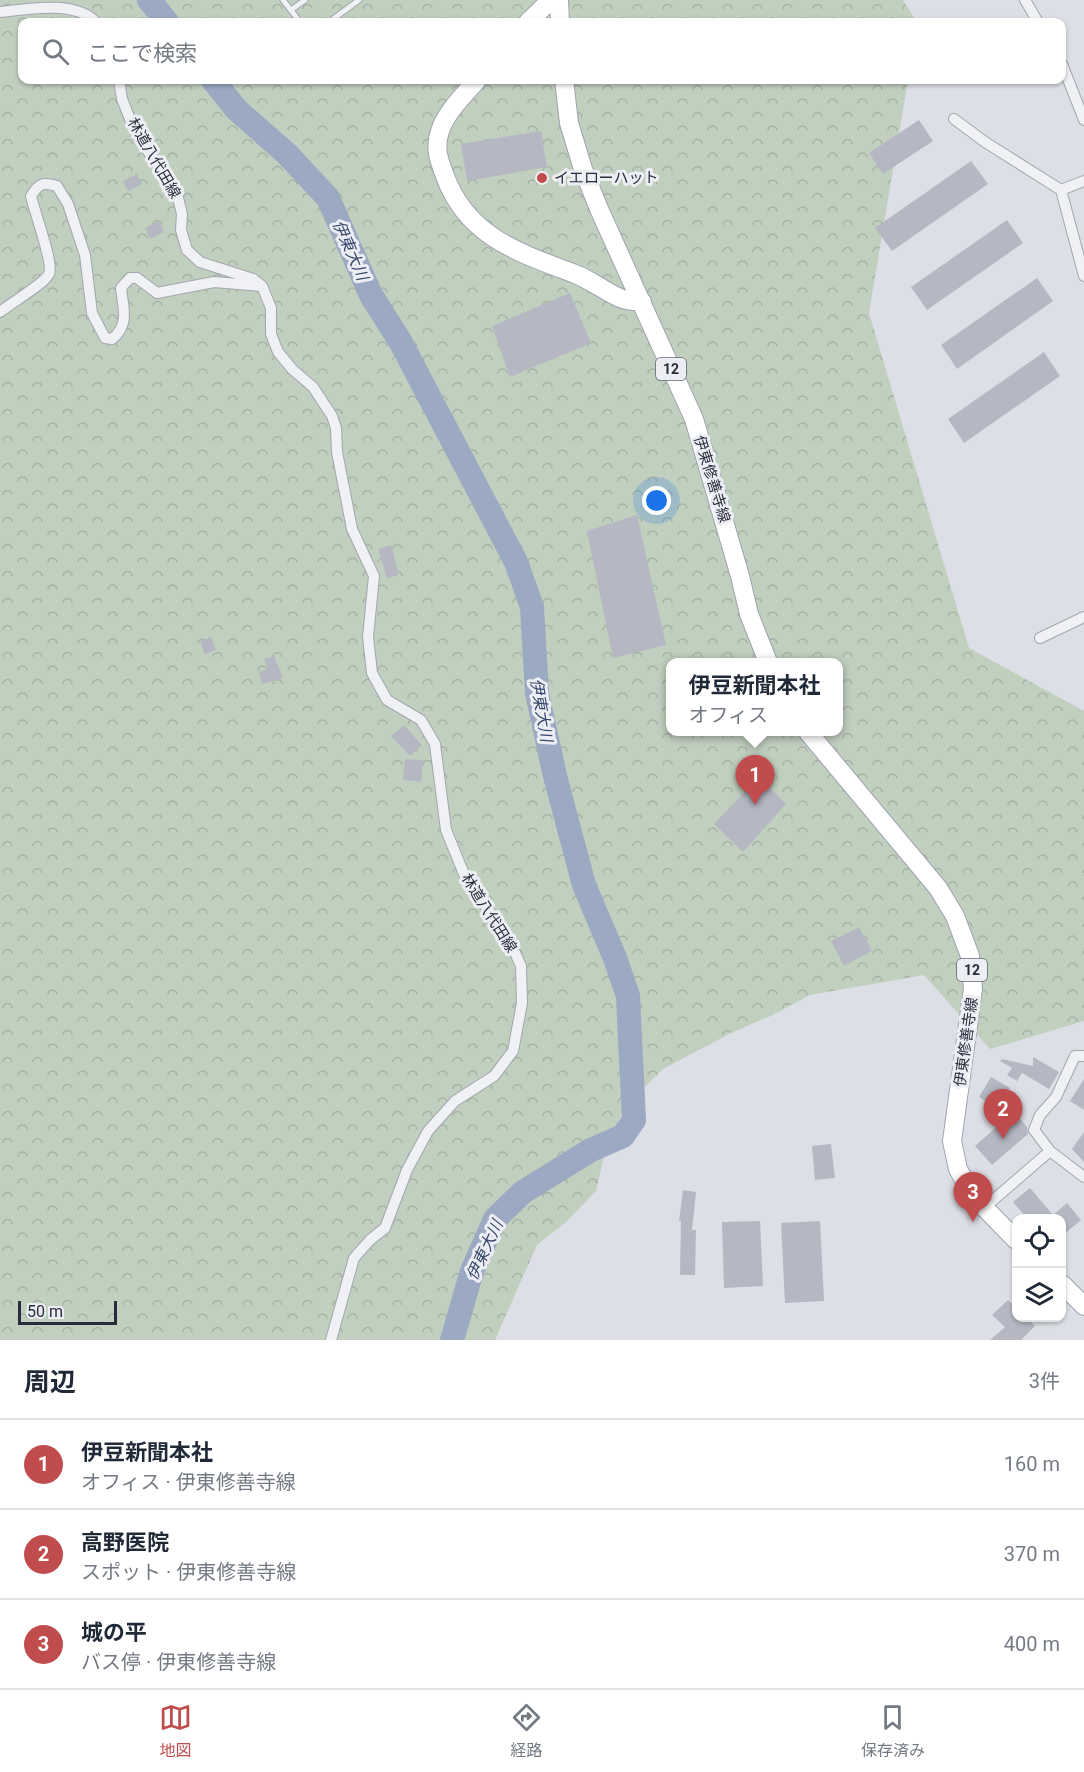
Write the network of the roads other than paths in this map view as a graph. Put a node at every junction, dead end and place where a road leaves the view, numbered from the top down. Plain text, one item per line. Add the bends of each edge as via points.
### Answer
1 (283, 0) edge
2 (304, 0) edge
3 (359, 0) edge
4 (551, 0) edge
5 (559, 0) edge
6 (1024, 0) edge
7 (291, 10) junction
8 (0, 12) edge
9 (90, 18) edge
10 (297, 18) edge
11 (334, 18) edge
12 (532, 18) edge
13 (560, 18) edge
14 (1035, 18) edge
15 (1066, 74) edge
16 (120, 84) edge
17 (474, 84) edge
18 (564, 84) edge
19 (954, 119) dead end
20 (1084, 120) edge
21 (1084, 181) edge
22 (1061, 190) junction
23 (1084, 276) edge
24 (262, 286) junction
25 (642, 302) junction
26 (0, 312) edge
27 (1084, 617) edge
28 (1040, 638) dead end
29 (766, 658) edge
30 (811, 736) edge
31 (1084, 1056) edge
32 (1050, 1151) junction
33 (1084, 1177) edge
34 (984, 1208) junction
35 (1012, 1235) edge
36 (1066, 1288) edge
37 (1084, 1306) edge
38 (331, 1340) edge

1 - 7 lane
2 - 7 lane
3 - 11 lane
4 - 12 main road
5 - 13 main road
6 - 14 street
7 - 10 lane
8 - 9 street via 63,9
15 - 20 street
16 - 24 street, 林道八代田線 via 134,129 178,198 187,250 200,261 253,279
17 - 25 main road via 440,131 436,153 447,181 478,228 499,242 584,278 621,299
18 - 25 main road, 伊東修善寺線 / 12 via 569,123 583,169
19 - 22 street
21 - 22 street
22 - 23 street
24 - 26 street via 214,282 157,292 137,278 130,278 121,288 125,319 119,333 105,338 92,313 85,255 68,204 57,186 45,182 31,196 50,261 49,273
24 - 38 street, 林道八代田線 via 272,308 271,334 278,352 313,387 336,428 352,529 374,576 368,637 372,673 387,700 421,720 435,744 446,830 466,879 508,937 521,966 522,1002 513,1051 494,1076 455,1101 428,1131 407,1170 385,1228 354,1258
25 - 29 main road, 伊東修善寺線 / 12 via 694,419 749,614
27 - 28 street
30 - 34 main road, 伊東修善寺線 / 12 via 938,888 955,915 970,956 973,989 952,1141 958,1169
31 - 32 street via 1075,1056 1056,1097 1040,1115 1034,1130
32 - 33 street
32 - 34 street
34 - 35 main road, 伊東修善寺線 / 12
36 - 37 main road

